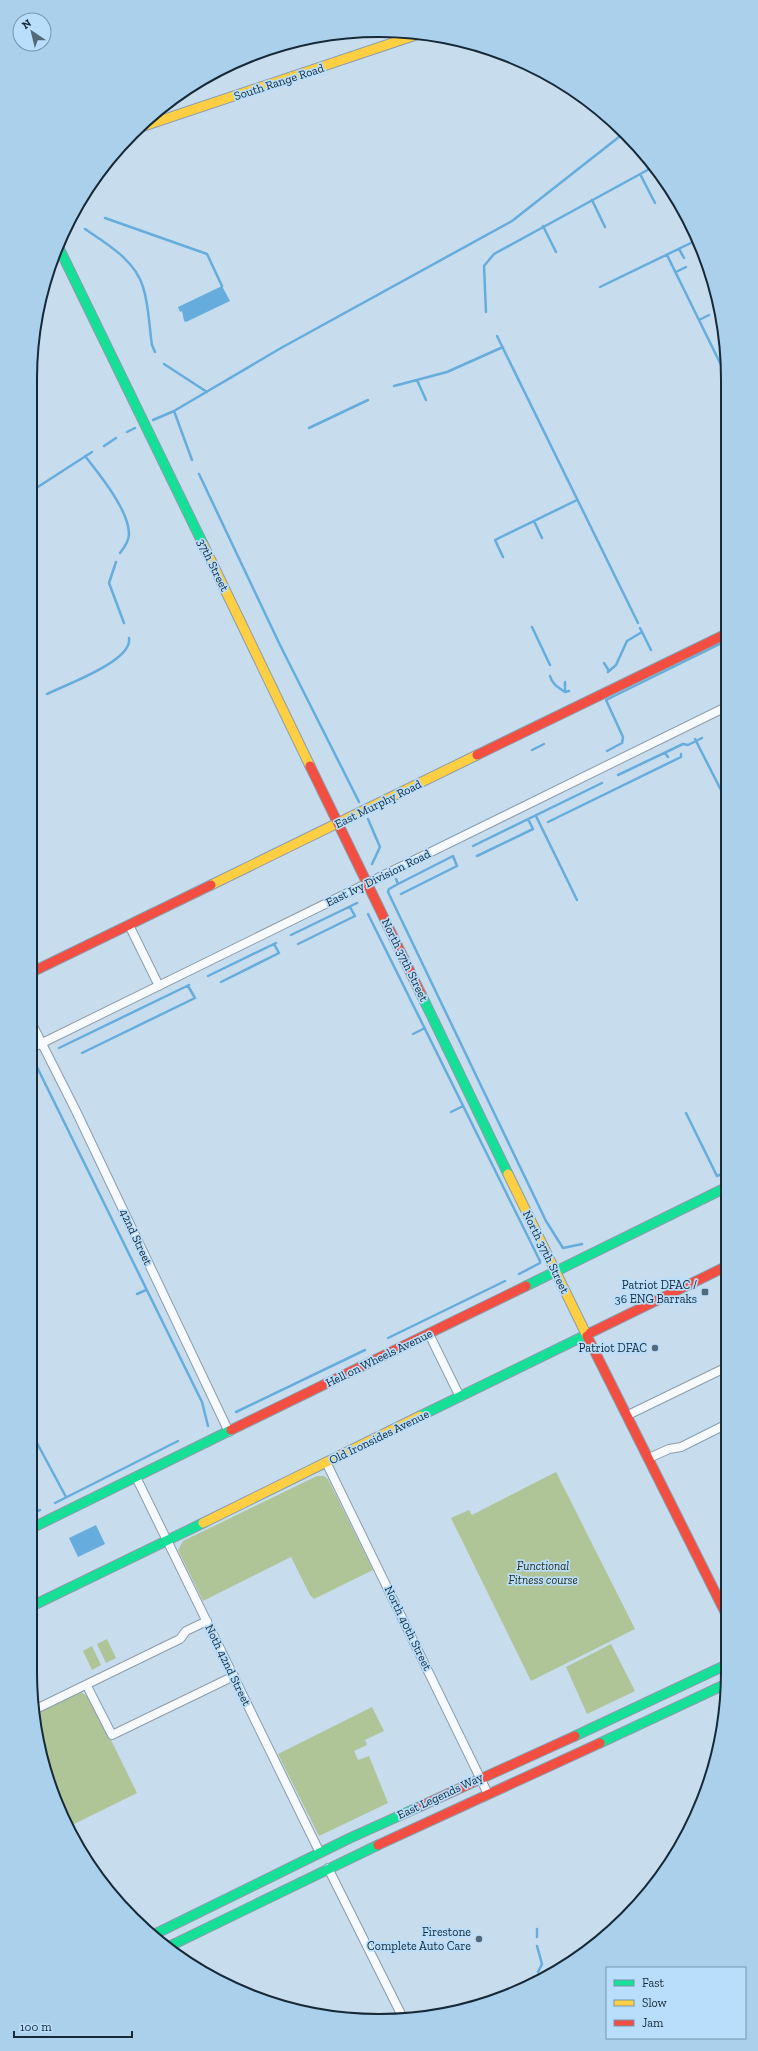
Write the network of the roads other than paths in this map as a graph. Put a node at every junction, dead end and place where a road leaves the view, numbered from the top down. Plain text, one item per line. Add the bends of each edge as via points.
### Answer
1 (407, 39) edge
2 (153, 123) edge
3 (61, 253) edge
4 (721, 636) edge
5 (721, 709) edge
6 (339, 822) junction
7 (368, 883) junction
8 (129, 925) junction
9 (37, 970) edge
10 (159, 986) junction
11 (37, 1035) edge
12 (41, 1043) junction
13 (37, 1045) edge
14 (721, 1190) edge
15 (721, 1269) edge
16 (556, 1272) junction
17 (429, 1334) junction
18 (587, 1334) junction
19 (721, 1370) edge
20 (460, 1397) junction
21 (628, 1415) junction
22 (721, 1427) edge
23 (229, 1432) junction
24 (649, 1458) junction
25 (326, 1462) junction
26 (136, 1477) junction
27 (37, 1526) edge
28 (167, 1540) junction
29 (37, 1604) edge
30 (721, 1604) edge
31 (207, 1621) junction
32 (721, 1667) edge
33 (234, 1676) junction
34 (87, 1686) junction
35 (720, 1687) edge
36 (39, 1708) edge
37 (480, 1778) junction
38 (488, 1794) junction
39 (350, 1838) junction
40 (320, 1853) junction
41 (328, 1868) junction
42 (302, 1880) junction
43 (158, 1932) edge
44 (173, 1944) edge
45 (401, 2013) edge

1 - 2 street, South Range Road
3 - 6 street, 37th Street
4 - 6 street, East Murphy Road
5 - 7 street, East Ivy Division Road
6 - 7 street, 37th Street
6 - 8 street, East Murphy Road
7 - 10 street, East Ivy Division Road
7 - 16 street, North 37th Street
8 - 9 street, East Murphy Road
8 - 10 street
10 - 12 street, East Ivy Division Road
11 - 12 street, 42nd Street
12 - 13 street, East Ivy Division Road
12 - 23 street, 42nd Street
14 - 16 street, Hell on Wheels Avenue
15 - 18 street, Old Ironsides Avenue
16 - 17 street, Hell on Wheels Avenue
16 - 18 street, North 37th Street
17 - 20 street
17 - 23 street, Hell on Wheels Avenue
18 - 20 street, Old Ironsides Avenue
18 - 21 street, North 37th Street
19 - 21 street
20 - 25 street, Old Ironsides Avenue
21 - 24 street, North 37th Street
22 - 24 street via 681,1447 669,1448
23 - 26 street, Hell on Wheels Avenue
24 - 30 street, North 37th Street
25 - 28 street, Old Ironsides Avenue
25 - 37 street, North 40th Street
26 - 27 street, Hell on Wheels Avenue
26 - 28 street, Noth 42nd Street
28 - 29 street, Old Ironsides Avenue
28 - 31 street, Noth 42nd Street
31 - 33 street, Noth 42nd Street
31 - 34 street via 186,1631 180,1639
32 - 37 street, East Legends Way
33 - 34 street via 112,1735
33 - 40 street, Noth 42nd Street
34 - 36 street
35 - 38 street, East Legends Way
37 - 38 street, North 40th Street
37 - 39 street, East Legends Way
38 - 41 street, East Legends Way
39 - 40 street, East Legends Way
39 - 41 street via 333,1855
40 - 42 street via 319,1864
40 - 43 street, East Legends Way
41 - 42 street, East Legends Way
41 - 45 street
42 - 44 street, East Legends Way

